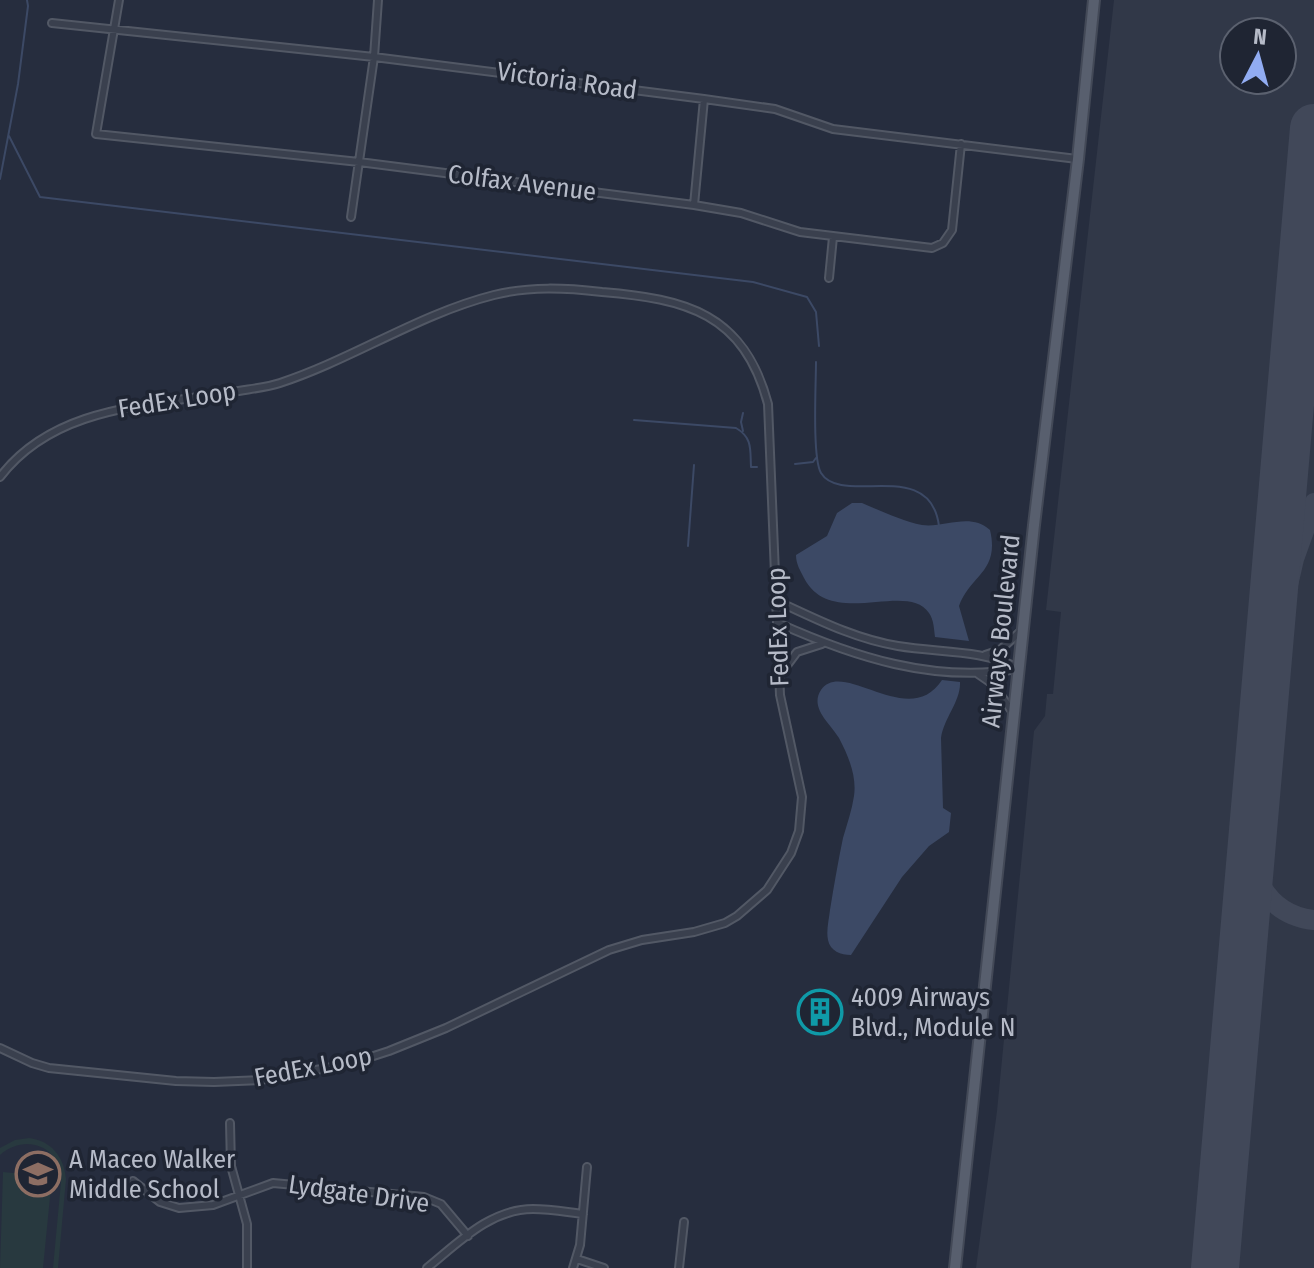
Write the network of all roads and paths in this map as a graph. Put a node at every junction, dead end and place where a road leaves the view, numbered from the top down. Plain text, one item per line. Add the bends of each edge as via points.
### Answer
1 (119, 0) edge
2 (378, 0) edge
3 (1094, 0) edge
4 (52, 23) dead end
5 (113, 30) junction
6 (374, 57) junction
7 (704, 99) junction
8 (961, 144) junction
9 (1078, 159) junction
10 (359, 162) junction
11 (694, 205) junction
12 (351, 217) dead end
13 (833, 237) junction
14 (829, 278) dead end
15 (0, 477) edge
16 (777, 601) junction
17 (778, 623) junction
18 (1024, 627) junction
19 (825, 643) junction
20 (906, 647) junction
21 (984, 655) junction
22 (903, 665) junction
23 (1019, 669) junction
24 (975, 673) junction
25 (779, 676) junction
26 (1014, 715) junction
27 (0, 1048) edge
28 (230, 1123) dead end
29 (587, 1167) dead end
30 (133, 1181) dead end
31 (240, 1196) junction
32 (583, 1214) junction
33 (684, 1222) dead end
34 (468, 1236) junction
35 (577, 1259) junction
36 (247, 1268) edge
37 (427, 1268) edge
38 (573, 1268) edge
39 (604, 1268) edge
40 (679, 1268) edge
41 (955, 1268) edge

1 - 5 street
2 - 6 street
3 - 9 main road, Airways Boulevard
4 - 5 street, Victoria Road
5 - 6 street, Victoria Road
5 - 10 street, Colfax Avenue via 96,134
6 - 7 street, Victoria Road
6 - 10 street
7 - 8 street, Victoria Road via 775,109 833,129
7 - 11 street
8 - 9 street, Victoria Road
8 - 13 street, Colfax Avenue via 952,230 943,243 932,248
9 - 18 main road, Airways Boulevard
10 - 11 street, Colfax Avenue
10 - 12 street
11 - 13 street, Colfax Avenue
13 - 14 street
15 - 16 street, FedEx Loop via 42,438 90,416 279,383 496,294 564,288 660,298 703,313 726,330 761,380 770,413
16 - 17 street, FedEx Loop
16 - 20 street via 856,635
17 - 19 street
17 - 25 street, FedEx Loop
18 - 21 street via 1000,650
18 - 23 main road, Airways Boulevard
19 - 22 street
19 - 25 street via 797,652
20 - 21 street
20 - 22 street
21 - 23 street
22 - 24 street
23 - 24 street
23 - 26 main road, Airways Boulevard
24 - 26 street via 994,685
25 - 27 street, FedEx Loop via 802,788 799,831 778,877 725,923 609,950 416,1041 325,1069 251,1080 176,1081 49,1068
26 - 41 main road, Airways Boulevard
28 - 31 street via 230,1157
29 - 32 street
30 - 31 street, Lydgate Drive via 160,1202 179,1208
31 - 34 street, Lydgate Drive via 280,1183 424,1197 441,1204
31 - 36 street via 247,1224
32 - 34 street via 511,1211
32 - 35 street
33 - 40 street
34 - 37 street
35 - 38 street
35 - 39 street

